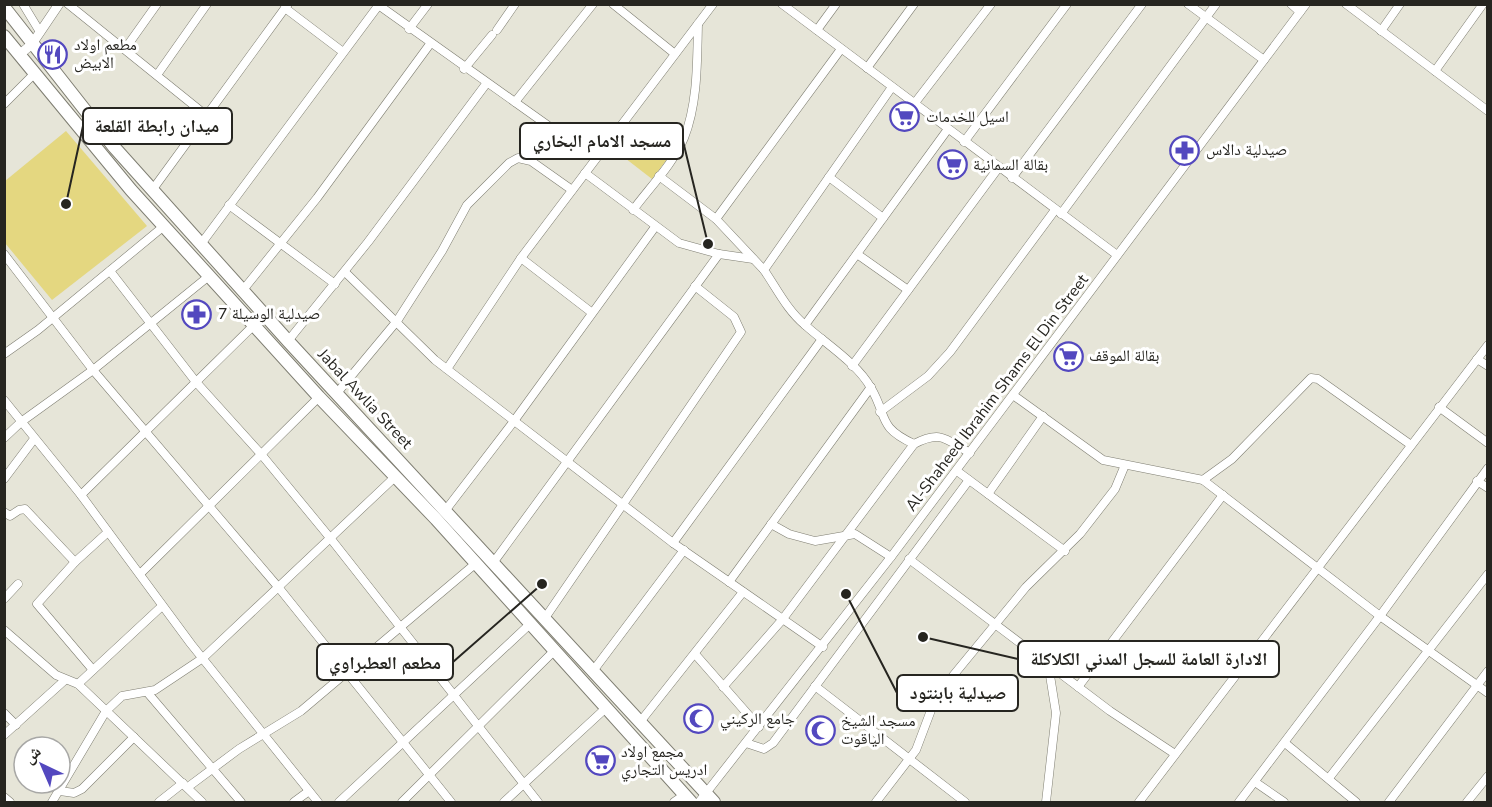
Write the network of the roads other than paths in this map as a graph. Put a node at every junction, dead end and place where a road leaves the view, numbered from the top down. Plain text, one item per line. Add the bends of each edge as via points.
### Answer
1 (23, 4) edge
2 (59, 4) edge
3 (158, 4) edge
4 (207, 4) edge
5 (428, 4) edge
6 (515, 4) edge
7 (593, 4) edge
8 (613, 4) edge
9 (713, 4) edge
10 (782, 4) edge
11 (836, 4) edge
12 (914, 4) edge
13 (991, 4) edge
14 (1067, 4) edge
15 (1142, 4) edge
16 (1188, 4) edge
17 (1216, 4) edge
18 (1291, 4) edge
19 (1306, 4) edge
20 (1346, 4) edge
21 (1400, 4) edge
22 (1484, 4) edge
23 (378, 5) edge
24 (72, 6) edge
25 (287, 6) edge
26 (4, 7) edge
27 (1300, 12) junction
28 (1207, 19) junction
29 (698, 24) junction
30 (409, 29) junction
31 (817, 30) junction
32 (1381, 30) junction
33 (40, 32) junction
34 (6, 40) edge
35 (32, 44) junction
36 (430, 44) junction
37 (124, 49) junction
38 (841, 49) junction
39 (343, 52) junction
40 (675, 54) junction
41 (19, 55) junction
42 (1264, 60) junction
43 (867, 68) junction
44 (464, 69) junction
45 (1435, 71) junction
46 (34, 74) junction
47 (157, 75) junction
48 (486, 84) junction
49 (892, 87) junction
50 (514, 102) junction
51 (4, 104) edge
52 (914, 104) junction
53 (1488, 111) edge
54 (207, 116) junction
55 (948, 129) junction
56 (964, 141) junction
57 (595, 159) junction
58 (999, 167) junction
59 (585, 172) junction
60 (659, 176) junction
61 (829, 177) junction
62 (1012, 178) junction
63 (153, 189) junction
64 (572, 190) junction
65 (229, 205) junction
66 (633, 210) junction
67 (1058, 212) junction
68 (883, 218) junction
69 (716, 219) junction
70 (164, 226) junction
71 (655, 227) junction
72 (282, 243) junction
73 (201, 244) junction
74 (4, 254) edge
75 (719, 254) junction
76 (857, 254) junction
77 (1117, 255) junction
78 (521, 258) junction
79 (753, 259) junction
80 (764, 270) junction
81 (110, 271) junction
82 (345, 272) junction
83 (209, 276) junction
84 (335, 284) junction
85 (695, 286) junction
86 (243, 290) junction
87 (908, 290) junction
88 (591, 312) junction
89 (54, 317) junction
90 (397, 321) junction
91 (150, 324) junction
92 (254, 325) junction
93 (805, 325) junction
94 (822, 339) junction
95 (288, 341) junction
96 (1488, 345) edge
97 (4, 354) edge
98 (1477, 359) junction
99 (852, 366) junction
100 (1488, 366) edge
101 (447, 369) junction
102 (93, 370) junction
103 (196, 382) junction
104 (871, 387) junction
105 (338, 393) junction
106 (1013, 395) junction
107 (319, 397) junction
108 (4, 400) edge
109 (1439, 407) junction
110 (880, 412) junction
111 (1043, 416) junction
112 (514, 421) junction
113 (21, 422) junction
114 (144, 432) junction
115 (4, 438) edge
116 (34, 439) junction
117 (1488, 443) edge
118 (914, 444) junction
119 (1410, 445) junction
120 (970, 453) junction
121 (261, 454) junction
122 (568, 464) junction
123 (1125, 465) junction
124 (1488, 468) edge
125 (957, 471) junction
126 (396, 476) junction
127 (4, 479) edge
128 (969, 480) junction
129 (1203, 480) junction
130 (1477, 481) junction
131 (1488, 488) edge
132 (988, 494) junction
133 (81, 495) junction
134 (1223, 495) junction
135 (208, 504) junction
136 (622, 504) junction
137 (445, 511) junction
138 (4, 513) edge
139 (771, 524) junction
140 (108, 532) junction
141 (848, 534) junction
142 (331, 539) junction
143 (673, 543) junction
144 (684, 550) junction
145 (1065, 551) junction
146 (891, 557) junction
147 (909, 559) junction
148 (75, 562) junction
149 (493, 562) junction
150 (475, 564) junction
151 (1318, 566) junction
152 (1488, 573) edge
153 (140, 574) junction
154 (874, 580) junction
155 (729, 582) junction
156 (18, 584) dead end
157 (279, 588) junction
158 (886, 590) junction
159 (742, 592) junction
160 (4, 599) edge
161 (162, 606) junction
162 (1380, 616) junction
163 (545, 618) junction
164 (782, 620) junction
165 (530, 624) junction
166 (996, 624) junction
167 (401, 628) junction
168 (4, 630) edge
169 (823, 647) junction
170 (555, 650) junction
171 (1428, 651) junction
172 (695, 654) junction
173 (203, 658) junction
174 (1048, 663) junction
175 (93, 670) junction
176 (593, 671) junction
177 (1488, 671) edge
178 (347, 673) junction
179 (65, 680) junction
180 (78, 684) junction
181 (815, 686) junction
182 (1477, 686) junction
183 (723, 687) junction
184 (1078, 687) junction
185 (147, 692) junction
186 (1488, 693) edge
187 (453, 695) junction
188 (607, 707) junction
189 (106, 711) junction
190 (4, 713) edge
191 (640, 722) junction
192 (16, 725) junction
193 (759, 727) junction
194 (480, 728) junction
195 (4, 735) edge
196 (264, 735) junction
197 (134, 737) junction
198 (402, 742) junction
199 (746, 743) junction
200 (1285, 743) junction
201 (1175, 754) junction
202 (910, 759) junction
203 (213, 768) junction
204 (72, 770) edge
205 (429, 775) junction
206 (1488, 776) edge
207 (1329, 777) junction
208 (1255, 782) junction
209 (524, 784) junction
210 (186, 785) junction
211 (309, 791) junction
212 (72, 793) edge
213 (4, 797) edge
214 (683, 800) edge
215 (706, 800) edge
216 (1352, 801) edge
217 (10, 802) edge
218 (159, 802) edge
219 (202, 802) edge
220 (242, 802) edge
221 (294, 802) edge
222 (318, 802) edge
223 (339, 802) edge
224 (402, 802) edge
225 (451, 802) edge
226 (504, 802) edge
227 (538, 802) edge
228 (876, 802) edge
229 (965, 802) edge
230 (1046, 802) edge
231 (1139, 802) edge
232 (1239, 802) edge
233 (1284, 802) edge
234 (1389, 802) edge
235 (1467, 802) edge

1 - 33 street
2 - 33 street
3 - 37 street
4 - 47 street
5 - 30 street
6 - 44 street
7 - 50 street
8 - 40 street
9 - 29 street
10 - 31 street
11 - 31 street
12 - 43 street
13 - 52 street
14 - 56 street
15 - 62 street
16 - 28 street
17 - 28 street
18 - 27 street
19 - 27 street, Al-Shaheed Ibrahim Shams El Din Street
20 - 32 street
21 - 32 street
22 - 45 street
23 - 30 street
23 - 39 street
24 - 37 street
25 - 39 street
25 - 54 street
26 - 35 main road, Jabal Awlia Street
27 - 42 street, Al-Shaheed Ibrahim Shams El Din Street
28 - 42 street
28 - 67 street
29 - 40 street
29 - 60 street via 688,124 676,152
30 - 36 street
31 - 38 street
32 - 45 street
33 - 35 street
34 - 41 main road, Jabal Awlia Street
35 - 41 street
35 - 63 main road, Jabal Awlia Street via 85,113
36 - 44 street
36 - 72 street
37 - 47 street
38 - 43 street
38 - 69 street
39 - 65 street
40 - 57 street
41 - 46 main road, Jabal Awlia Street
42 - 77 street, Al-Shaheed Ibrahim Shams El Din Street
43 - 49 street
44 - 48 street
45 - 53 street
46 - 51 street
46 - 70 main road, Jabal Awlia Street
47 - 54 street
48 - 50 street
48 - 82 street
49 - 52 street
49 - 61 street
50 - 57 street
52 - 55 street
54 - 63 street
55 - 56 street
55 - 68 street
56 - 58 street
57 - 59 street
58 - 62 street
58 - 87 street
59 - 64 street
59 - 66 street
60 - 66 street
60 - 69 street
61 - 68 street
61 - 80 street
62 - 67 street
63 - 73 main road, Jabal Awlia Street
64 - 78 street
64 - 90 street via 531,161 518,158 509,163 467,205
65 - 72 street
65 - 73 street
66 - 71 street
67 - 77 street
67 - 110 street via 950,352 928,376
68 - 76 street
69 - 79 street
70 - 81 street
70 - 83 main road, Jabal Awlia Street
71 - 75 street via 679,243
71 - 88 street
72 - 84 street
72 - 86 street
73 - 86 main road, Jabal Awlia Street
74 - 89 street
75 - 79 street
75 - 85 street
76 - 87 street
76 - 93 street
77 - 106 street, Al-Shaheed Ibrahim Shams El Din Street
78 - 88 street
78 - 101 street
79 - 80 street
80 - 93 street
81 - 89 street
81 - 91 street
82 - 84 street
82 - 90 street
83 - 91 street
83 - 92 main road, Jabal Awlia Street
84 - 95 street
85 - 122 street
85 - 136 street via 734,317 741,332
86 - 95 main road, Jabal Awlia Street
87 - 99 street
88 - 112 street
89 - 97 street
89 - 102 street
90 - 101 street
90 - 105 street
91 - 102 street
91 - 103 street
92 - 103 street
92 - 107 main road, Jabal Awlia Street
93 - 94 street
94 - 99 street
94 - 143 street
95 - 105 main road, Jabal Awlia Street
96 - 98 street
98 - 100 street
98 - 109 street
99 - 104 street
101 - 112 street
102 - 113 street
102 - 114 street
103 - 114 street
103 - 121 street
104 - 110 street
104 - 139 street
105 - 137 main road, Jabal Awlia Street
106 - 111 street
106 - 120 street, Al-Shaheed Ibrahim Shams El Din Street
107 - 121 street
107 - 126 main road, Jabal Awlia Street
108 - 113 street
109 - 117 street
109 - 119 street
110 - 118 street via 890,430
111 - 123 street via 1103,460
111 - 132 street
112 - 122 street
112 - 137 street
113 - 115 street
113 - 116 street
114 - 133 street
114 - 135 street
116 - 127 street
116 - 133 street
118 - 120 street via 932,435 939,436
118 - 141 street
119 - 129 street via 1318,379 1311,378 1232,459
119 - 151 street
120 - 125 street, Al-Shaheed Ibrahim Shams El Din Street
121 - 135 street
121 - 142 street
122 - 136 street
122 - 149 street
123 - 129 street
123 - 145 street via 1115,489
124 - 130 street
125 - 128 street
125 - 146 street, Al-Shaheed Ibrahim Shams El Din Street
126 - 142 street
126 - 150 main road, Jabal Awlia Street
128 - 132 street
128 - 147 street
129 - 134 street
130 - 131 street
130 - 162 street
132 - 145 street
133 - 140 street
134 - 151 street
134 - 184 street
135 - 153 street
135 - 157 street
136 - 143 street
136 - 163 street
137 - 149 main road, Jabal Awlia Street
138 - 148 street via 10,516 25,509
139 - 141 street via 815,541
139 - 155 street
140 - 148 street
140 - 153 street
141 - 146 street via 859,536
141 - 164 street
142 - 157 street
142 - 167 street
143 - 144 street
144 - 155 street
144 - 176 street
145 - 166 street via 1026,587
146 - 154 street, Al-Shaheed Ibrahim Shams El Din Street
147 - 158 street
147 - 166 street
148 - 175 street via 37,604
149 - 163 main road, Jabal Awlia Street
150 - 165 main road, Jabal Awlia Street
150 - 167 street
151 - 162 street
151 - 201 street
152 - 171 street
153 - 161 street
154 - 158 street
154 - 169 street, Al-Shaheed Ibrahim Shams El Din Street
155 - 159 street
156 - 160 street
157 - 173 street
157 - 178 street
158 - 181 street
159 - 164 street
159 - 172 street
161 - 173 street
161 - 175 street
162 - 171 street
162 - 200 street
163 - 176 main road, Jabal Awlia Street
164 - 169 street
164 - 183 street
165 - 170 main road, Jabal Awlia Street
165 - 187 street
166 - 174 street
166 - 202 street via 938,694
167 - 178 street
167 - 187 street
168 - 179 street
169 - 193 street, Al-Shaheed Ibrahim Shams El Din Street
170 - 188 main road, Jabal Awlia Street
170 - 194 street
171 - 182 street
171 - 207 street
172 - 183 street
172 - 191 street
173 - 185 street via 163,686
173 - 196 street
174 - 184 street
174 - 230 street via 1056,713
175 - 180 street
176 - 191 main road, Jabal Awlia Street
177 - 182 street
178 - 196 street
178 - 198 street
179 - 180 street
179 - 192 street
180 - 189 street
181 - 199 street via 768,748
181 - 202 street
182 - 186 street
182 - 234 street
183 - 193 street
184 - 201 street
185 - 189 street via 130,692
185 - 203 street
187 - 194 street
187 - 198 street
188 - 209 street
188 - 214 main road, Jabal Awlia Street
189 - 197 street
189 - 204 street
190 - 192 street
191 - 215 main road, Jabal Awlia Street
192 - 195 street
193 - 199 street, Al-Shaheed Ibrahim Shams El Din Street
194 - 205 street
194 - 209 street
196 - 203 street
196 - 211 street
197 - 210 street
197 - 212 street via 82,789
198 - 205 street
198 - 223 street
199 - 215 street, Al-Shaheed Ibrahim Shams El Din Street
200 - 207 street
200 - 208 street
201 - 231 street
202 - 228 street
202 - 229 street
203 - 210 street
203 - 220 street
205 - 224 street
205 - 225 street
206 - 235 street
207 - 216 street
208 - 232 street
208 - 233 street
209 - 226 street
209 - 227 street
210 - 218 street
210 - 219 street
211 - 221 street
211 - 222 street
213 - 217 street

